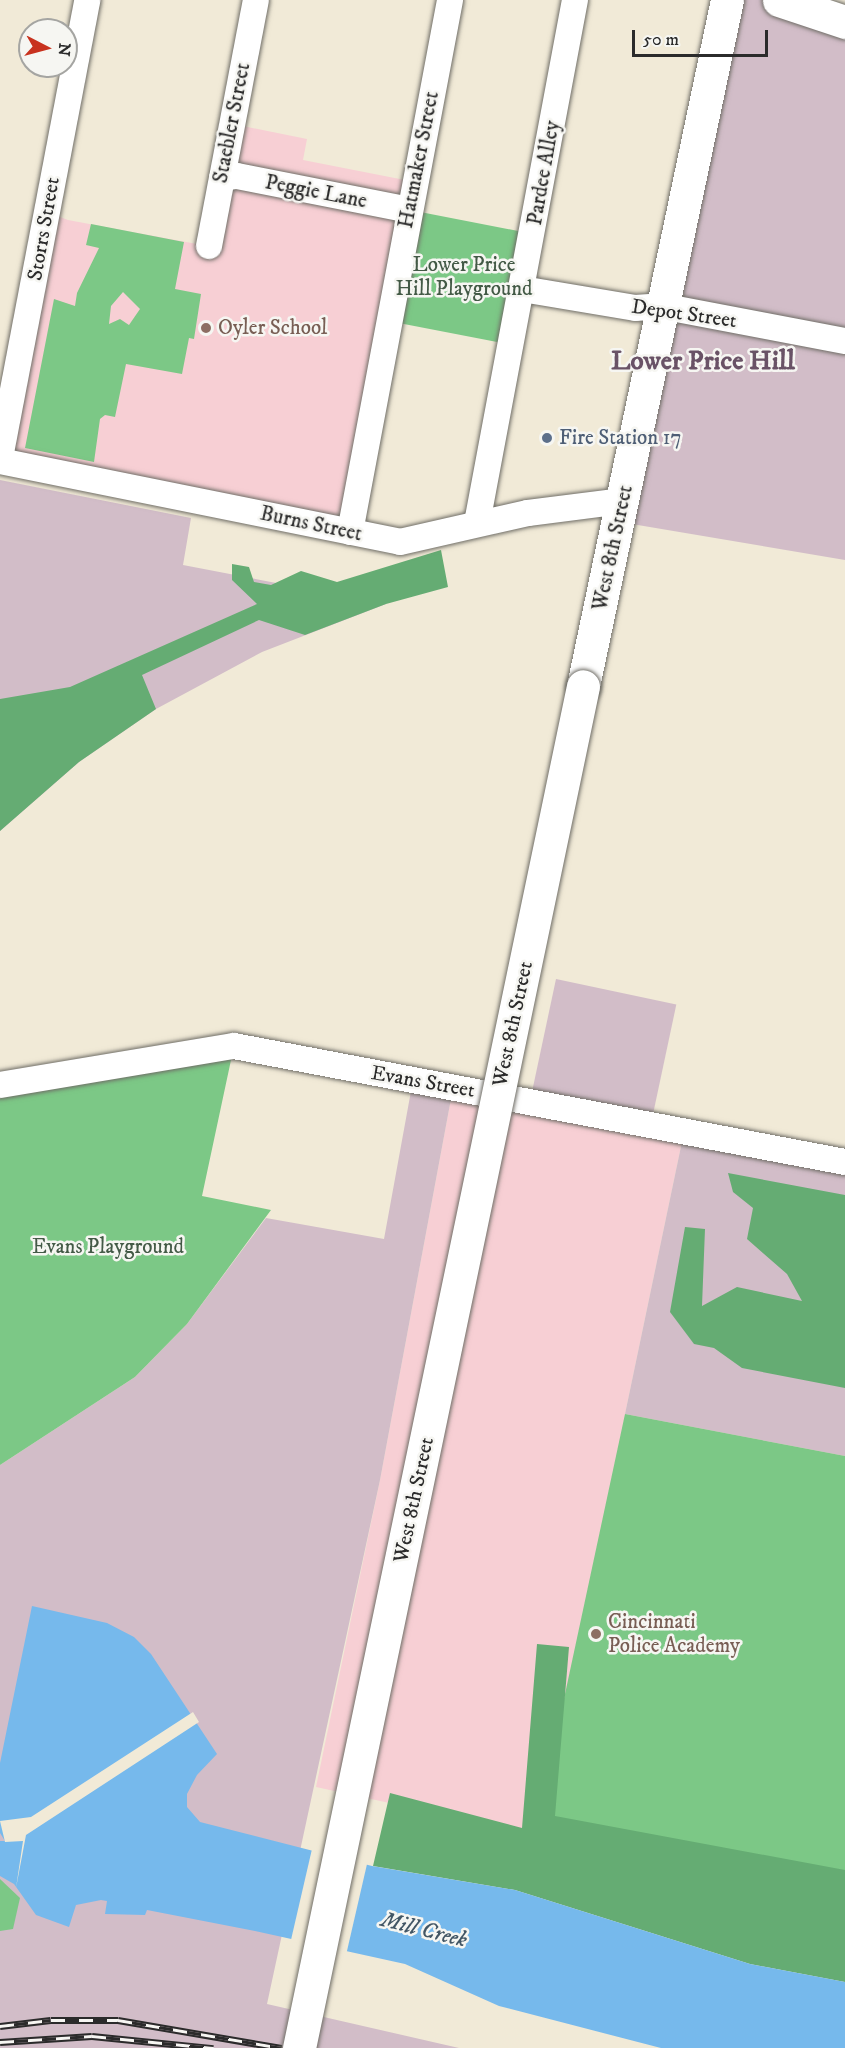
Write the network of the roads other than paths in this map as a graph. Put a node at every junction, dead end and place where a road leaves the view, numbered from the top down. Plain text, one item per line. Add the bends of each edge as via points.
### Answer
1 (87, 0) edge
2 (256, 0) edge
3 (450, 0) edge
4 (575, 0) edge
5 (727, 0) edge
6 (779, 0) edge
7 (845, 22) edge
8 (222, 178) junction
9 (410, 210) junction
10 (209, 246) dead end
11 (522, 289) junction
12 (662, 306) junction
13 (845, 341) edge
14 (0, 460) edge
15 (620, 512) junction
16 (477, 523) junction
17 (350, 532) junction
18 (0, 1085) edge
19 (845, 1162) edge
20 (299, 2048) edge

1 - 14 street, Storrs Street
2 - 8 street, Staebler Street
3 - 9 street, Hatmaker Street
4 - 11 street, Pardee Alley
5 - 12 main road, West 8th Street
6 - 7 main road
8 - 9 street, Peggie Lane via 237,176
8 - 10 street, Staebler Street
9 - 17 street, Hatmaker Street
11 - 12 street, Depot Street via 634,308
11 - 16 street, Pardee Alley
12 - 13 street, Depot Street
12 - 15 main road, West 8th Street
14 - 17 street, Burns Street
15 - 16 street, Burns Street
15 - 20 main road, West 8th Street, bridge
16 - 17 street, Burns Street via 400,542
18 - 19 street, Evans Street via 234,1046

